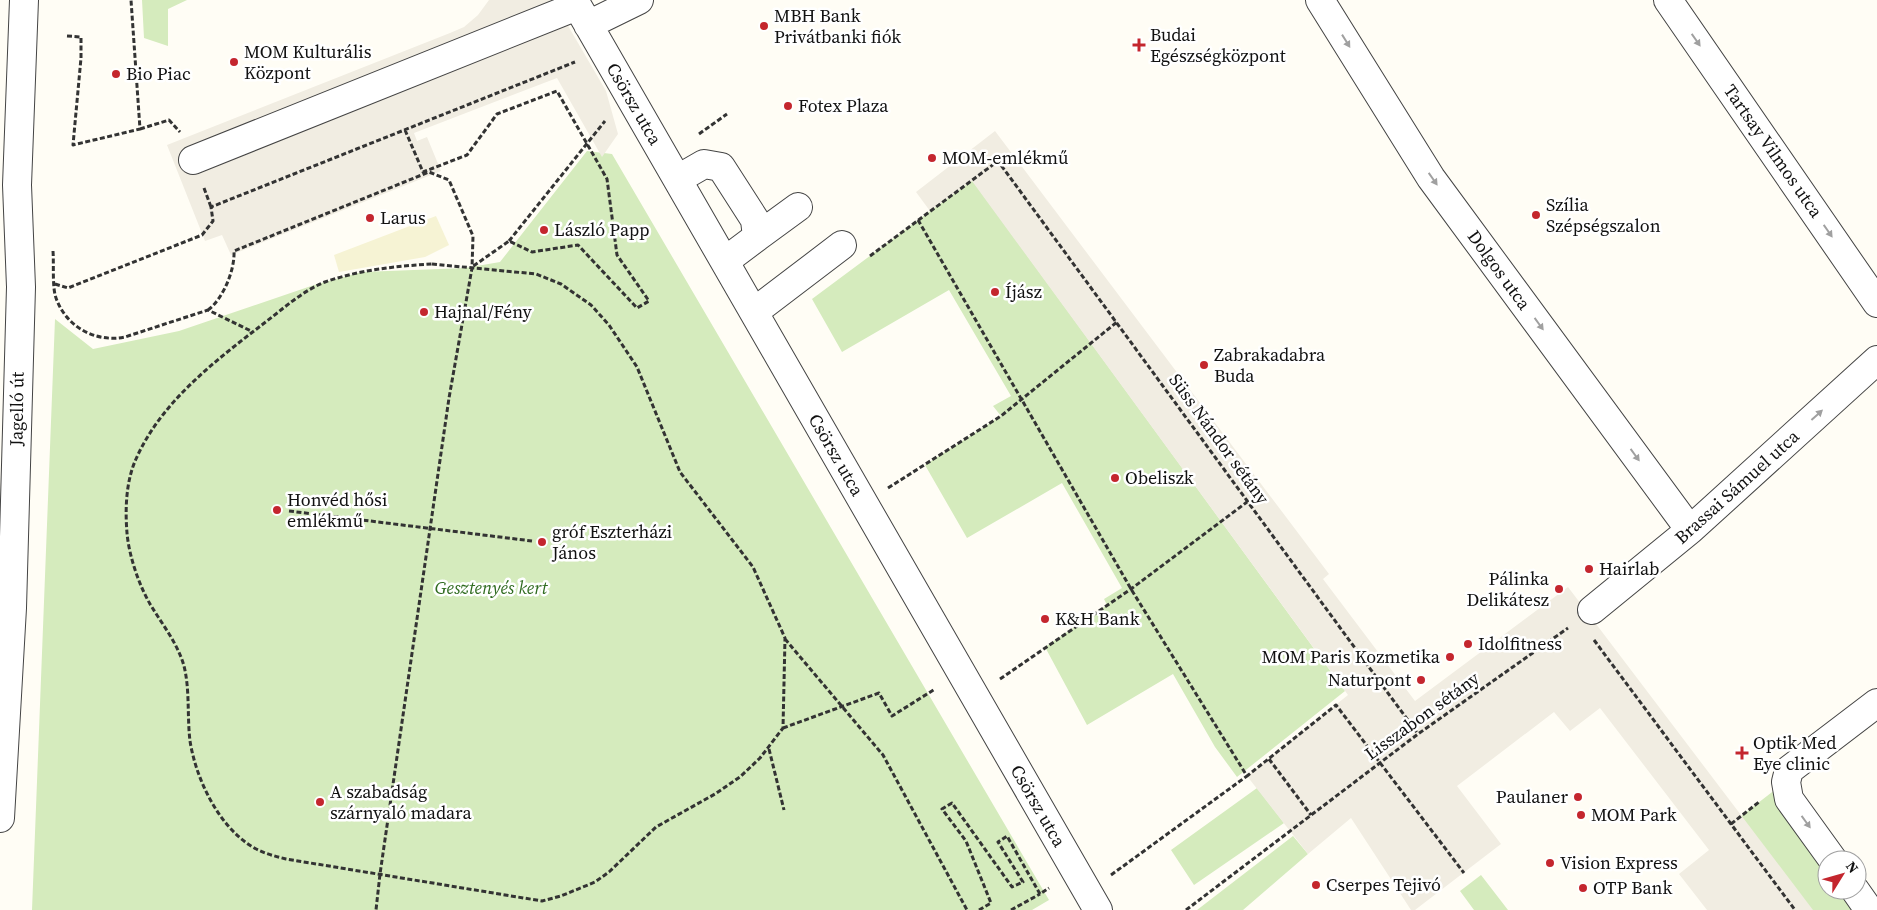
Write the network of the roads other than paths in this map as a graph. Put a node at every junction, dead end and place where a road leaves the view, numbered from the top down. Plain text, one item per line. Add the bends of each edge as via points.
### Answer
1 (24, 0) edge
2 (639, 0) edge
3 (1320, 0) edge
4 (1668, 0) edge
5 (580, 10) edge
6 (189, 149) road end
7 (678, 179) junction
8 (798, 207) dead end
9 (9, 226) edge
10 (757, 237) junction
11 (842, 245) dead end
12 (725, 261) junction
13 (1877, 303) edge
14 (754, 312) junction
15 (1877, 360) edge
16 (1690, 530) junction
17 (1592, 623) road end
18 (1877, 703) edge
19 (0, 818) edge
20 (1826, 850) edge
21 (1098, 910) edge

1 - 9 street, Jagelló út
2 - 5 street
3 -> 16 street, Dolgos utca via 1431,178
4 -> 13 street, Tartsay Vilmos utca
5 - 6 street
5 - 7 street, Csörsz utca
7 - 10 street via 704,164 721,167 755,220
7 - 12 street, Csörsz utca
8 - 10 street
9 - 19 street, Jagelló út via 20,287 12,608
10 - 12 street
11 - 14 street
12 - 14 street, Csörsz utca
14 - 21 street, Csörsz utca
16 -> 15 street, Brassai Sámuel utca
16 - 17 street, Brassai Sámuel utca
18 -> 20 street via 1789,770 1786,782 1788,799

